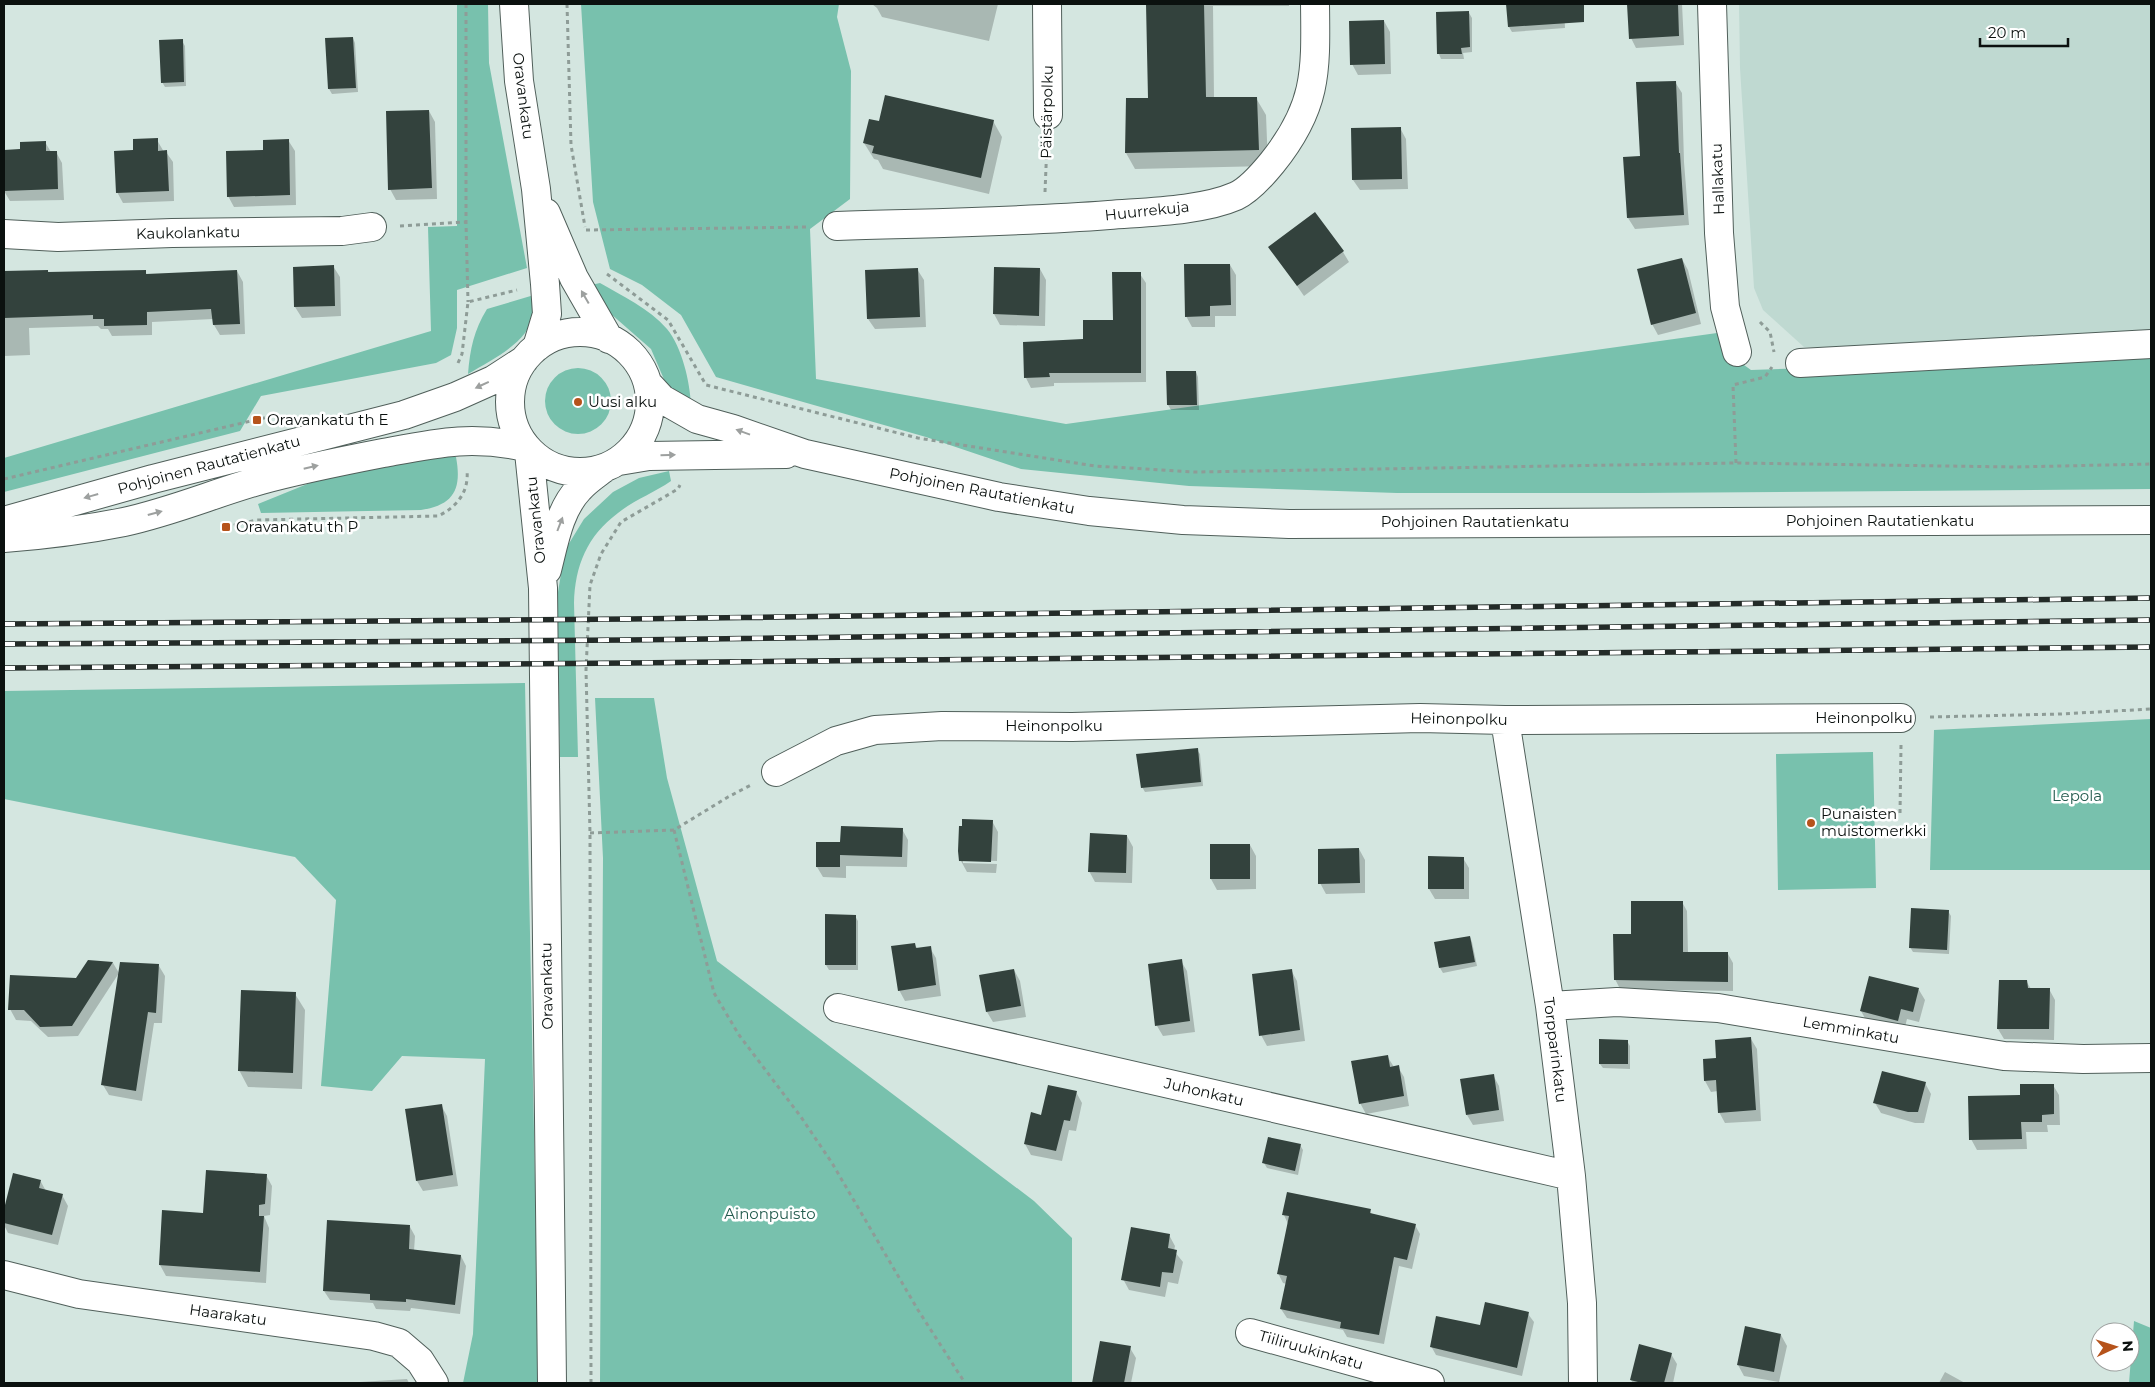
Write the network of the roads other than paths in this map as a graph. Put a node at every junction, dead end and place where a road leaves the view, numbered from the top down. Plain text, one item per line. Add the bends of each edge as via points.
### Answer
1 (514, 4) edge
2 (1047, 4) edge
3 (1315, 4) edge
4 (1712, 4) edge
5 (1048, 115) road end
6 (536, 188) junction
7 (837, 226) road end
8 (372, 227) road end
9 (4, 234) edge
10 (609, 339) junction
11 (2151, 344) edge
12 (1738, 352) dead end
13 (530, 353) junction
14 (1800, 363) dead end
15 (650, 386) junction
16 (527, 450) junction
17 (805, 454) junction
18 (611, 465) junction
19 (2151, 520) edge
20 (4, 521) edge
21 (4, 538) edge
22 (543, 588) junction
23 (1901, 718) road end
24 (1505, 720) junction
25 (776, 772) road end
26 (1550, 1006) junction
27 (838, 1008) dead end
28 (2151, 1058) edge
29 (1571, 1176) junction
30 (4, 1275) edge
31 (1250, 1333) dead end
32 (434, 1383) edge
33 (552, 1383) edge
34 (1430, 1383) edge
35 (1583, 1383) edge

1 - 6 street, Oravankatu via 519,81
2 - 5 street, Päistärpolku
3 - 7 street, Huurrekuja via 1313,84 1304,113 1289,141 1264,173 1237,195 1168,211 1044,220
4 - 12 street, Hallakatu via 1719,233 1725,307
10 -> 6 street, Oravankatu via 574,278
6 - 13 street, Oravankatu via 547,314
8 - 9 street, Kaukolankatu via 342,231 58,237
10 - 13 street via 591,332 554,335
10 - 15 street via 635,357
11 - 14 street
13 - 16 street via 515,377 510,403 513,426
13 -> 20 street, Pohjoinen Rautatienkatu via 493,380 454,386 404,415 207,464
17 -> 15 street, Pohjoinen Rautatienkatu via 733,428 697,419 662,399
15 - 18 street via 649,417 643,434 634,448
16 - 18 street via 546,463 563,469 580,472
21 -> 16 street, Pohjoinen Rautatienkatu via 46,535 124,522 311,467 463,440 485,440
16 - 22 street, Oravankatu
18 -> 17 street, Pohjoinen Rautatienkatu via 649,456
17 - 19 street, Pohjoinen Rautatienkatu via 999,497 1089,511 1183,520 1289,524
22 -> 18 street, Oravankatu via 557,530 568,504 579,489
22 - 33 street, Oravankatu
23 - 24 street, Heinonpolku
24 - 25 street, Heinonpolku via 1420,718 1081,727 933,726 876,730 836,741
24 - 26 street, Torpparinkatu
26 - 28 street, Lemminkatu via 1617,1002 1718,1008 2004,1056
26 - 29 street, Torpparinkatu
27 - 29 street, Juhonkatu
29 - 35 street, Torpparinkatu via 1582,1302
30 - 32 street, Haarakatu via 78,1294 374,1336 399,1343 420,1361
31 - 34 street, Tiiliruukinkatu

